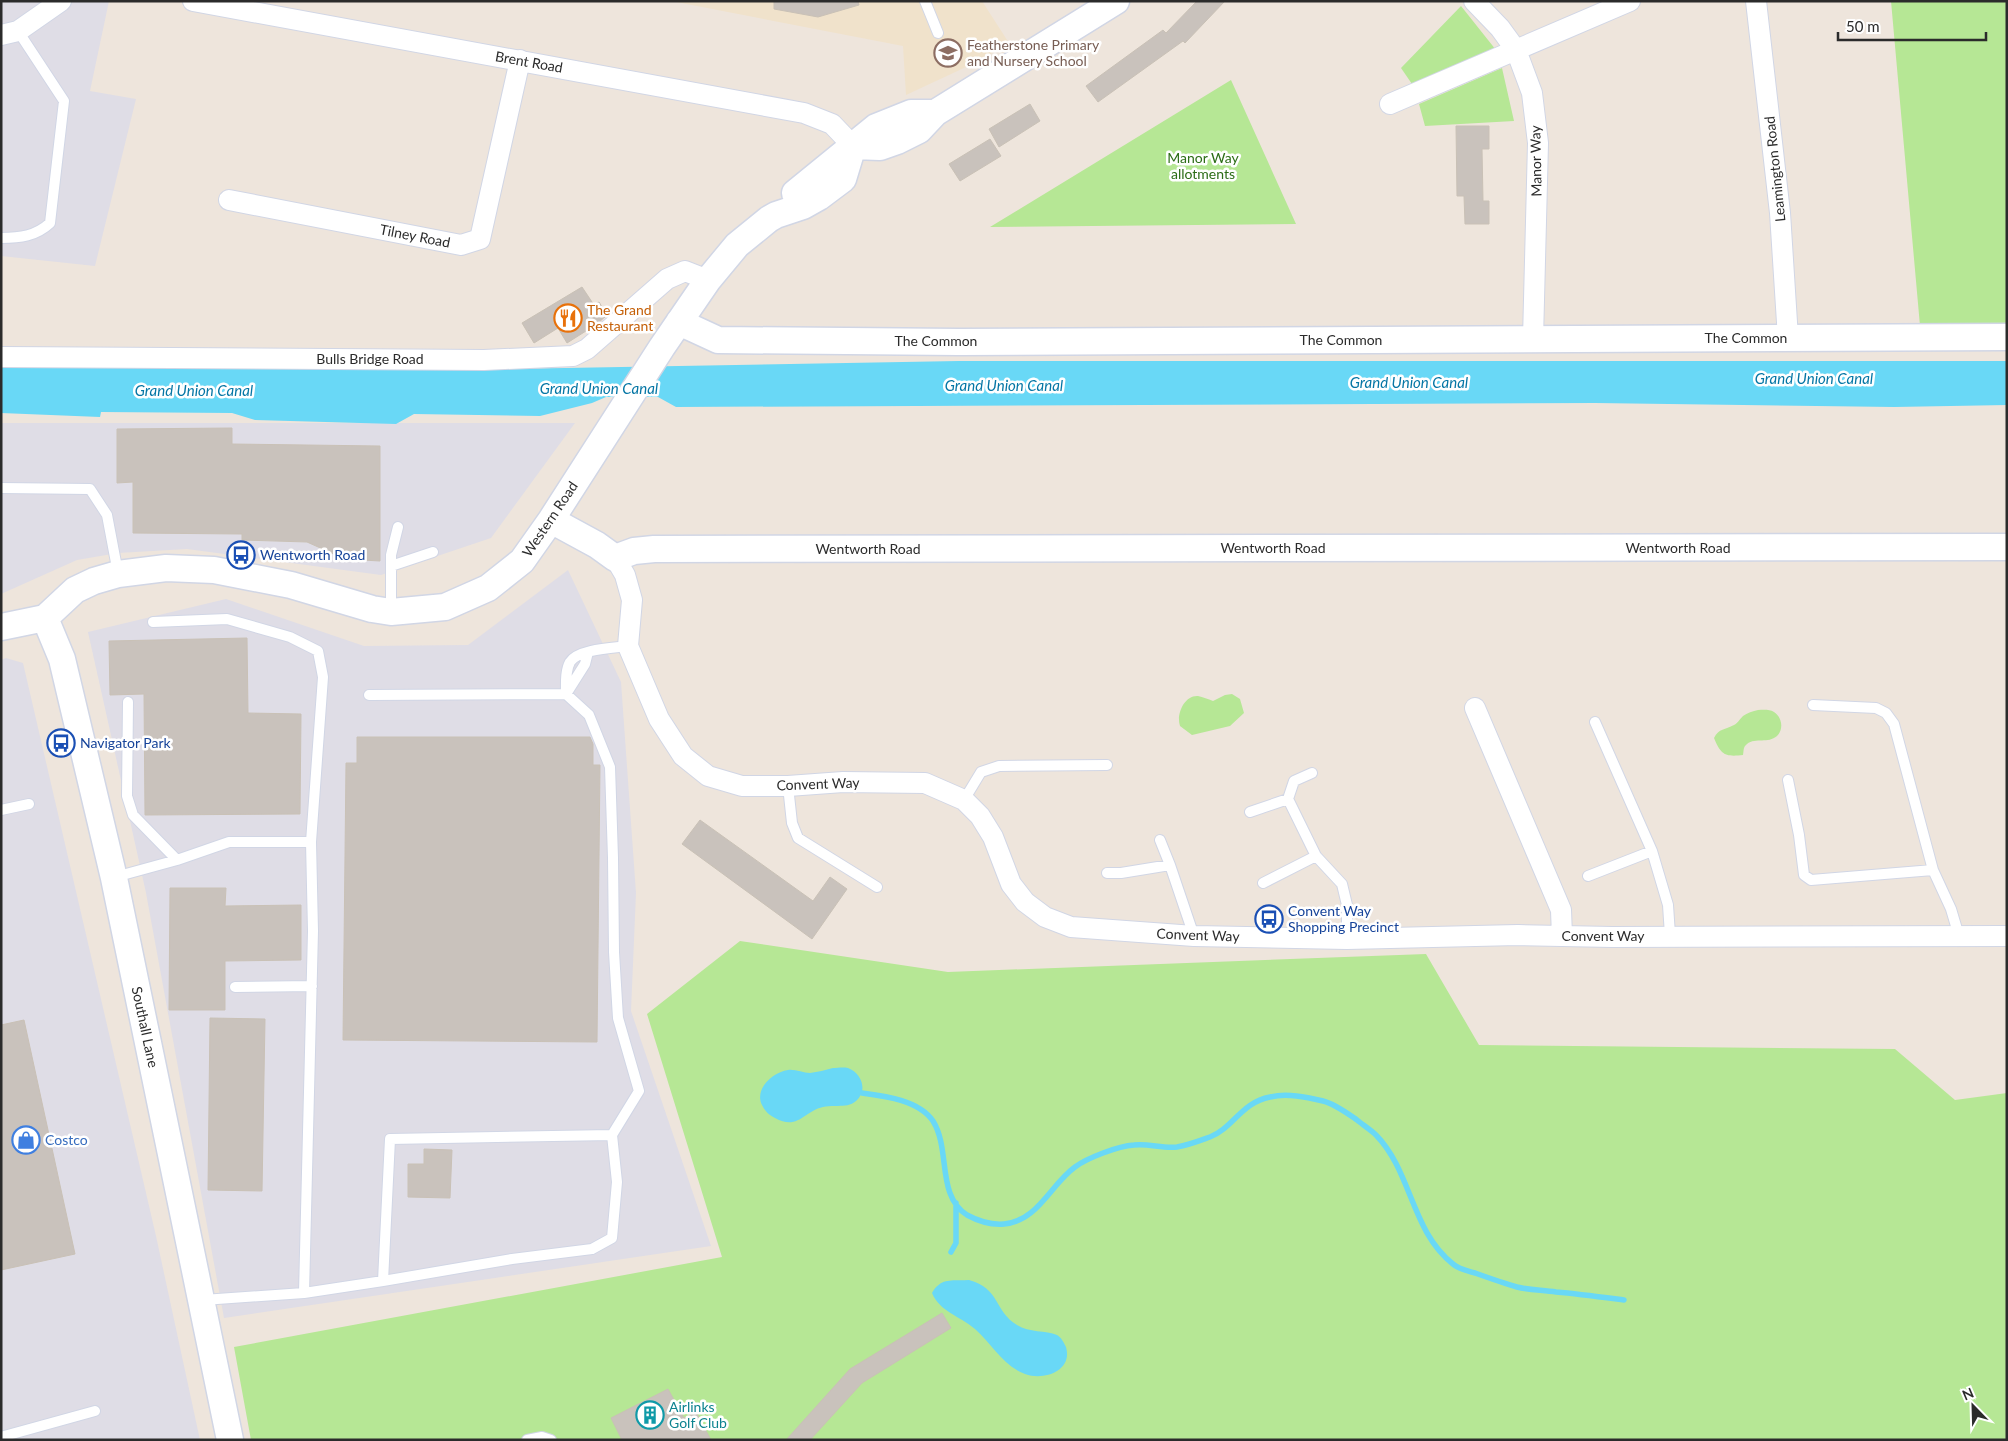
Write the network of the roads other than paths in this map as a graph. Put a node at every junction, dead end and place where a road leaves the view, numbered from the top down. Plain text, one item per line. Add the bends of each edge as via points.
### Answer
1 (61, 1) edge
2 (194, 1) edge
3 (925, 1) edge
4 (1116, 1) edge
5 (1474, 1) edge
6 (1630, 1) edge
7 (1756, 1) edge
8 (9, 33) edge
9 (938, 33) dead end
10 (1516, 50) junction
11 (520, 60) junction
12 (1390, 104) dead end
13 (853, 146) junction
14 (229, 200) dead end
15 (1, 238) edge
16 (708, 280) junction
17 (678, 322) junction
18 (2007, 337) edge
19 (1788, 338) junction
20 (1533, 339) junction
21 (1, 357) edge
22 (1, 488) edge
23 (551, 520) junction
24 (398, 526) dead end
25 (2007, 547) edge
26 (433, 552) dead end
27 (615, 558) junction
28 (391, 566) junction
29 (118, 574) junction
30 (391, 612) junction
31 (45, 618) junction
32 (153, 622) dead end
33 (1, 627) edge
34 (628, 646) junction
35 (566, 694) junction
36 (369, 695) dead end
37 (128, 702) dead end
38 (1813, 705) dead end
39 (1475, 708) dead end
40 (1595, 722) dead end
41 (1107, 765) dead end
42 (1312, 773) dead end
43 (1788, 780) dead end
44 (788, 786) junction
45 (1288, 799) junction
46 (964, 800) junction
47 (30, 804) dead end
48 (1, 810) edge
49 (1250, 812) dead end
50 (1160, 840) dead end
51 (311, 842) junction
52 (1652, 850) junction
53 (1316, 856) junction
54 (177, 860) junction
55 (1170, 866) junction
56 (1933, 870) junction
57 (1107, 873) dead end
58 (1588, 876) dead end
59 (114, 878) junction
60 (1263, 883) dead end
61 (876, 887) dead end
62 (1194, 936) junction
63 (1562, 936) junction
64 (1670, 936) junction
65 (1959, 936) junction
66 (2007, 936) edge
67 (1347, 938) junction
68 (312, 986) junction
69 (235, 987) dead end
70 (612, 1135) junction
71 (383, 1282) junction
72 (304, 1293) junction
73 (203, 1300) junction
74 (95, 1411) dead end
75 (1, 1437) edge
76 (230, 1440) edge
77 (527, 1440) edge
78 (551, 1440) edge

1 - 8 street
2 - 11 street, Brent Road
3 - 9 lane
4 - 13 street via 935,113 919,130 880,146
5 - 10 street, Manor Way
6 - 10 street
7 - 19 street, Leamington Road via 1780,213
8 - 15 lane via 64,101 50,223 40,232
10 - 12 street
10 - 20 street, Manor Way via 1532,93 1538,143
11 - 13 street, Brent Road via 804,113 832,124
11 - 14 street, Tilney Road via 480,239 461,245
13 - 16 street, Western Road via 843,179 803,206 776,215 737,245
16 - 17 street, Western Road
16 - 21 street, Bulls Bridge Road via 685,271 668,279 587,349 573,356 484,360
17 - 20 street, The Common via 718,340
17 - 23 street, Western Road
18 - 19 street, The Common
19 - 20 street, The Common
22 - 29 lane via 90,488 107,515
23 - 27 street
23 - 30 street, Western Road via 522,561 488,588 445,608
24 - 28 lane
25 - 27 street, Wentworth Road via 654,549 634,551
26 - 28 lane
27 - 34 street, Convent Way via 625,575 632,600
28 - 30 lane
29 - 30 street, Western Road via 166,568 214,570 291,584
29 - 31 street, Western Road via 75,590
31 - 33 street
31 - 59 street, Southall Lane via 62,659
32 - 51 lane via 227,619 290,637 318,651 324,677
34 - 35 lane via 588,652 585,664
34 - 44 street, Convent Way via 659,719 683,756 708,776 742,786
35 - 36 lane
35 - 70 lane via 589,716 610,767 618,1018 640,1091
37 - 54 lane via 127,796 133,815
38 - 56 lane via 1876,708 1886,713 1894,724
39 - 63 street via 1561,910
40 - 52 lane
41 - 46 lane via 999,766 981,772
42 - 45 lane via 1294,780
43 - 56 lane via 1802,867 1804,875 1811,880
44 - 46 street, Convent Way via 843,782 925,783
44 - 61 lane via 792,823 798,838
45 - 49 lane
45 - 53 lane
46 - 62 street, Convent Way via 980,816 993,837 1011,884 1025,902 1045,917 1071,927
47 - 48 lane
50 - 55 lane
51 - 54 lane via 229,842
51 - 68 lane
52 - 58 lane
52 - 64 lane via 1668,905
53 - 60 lane
53 - 67 lane via 1342,884 1348,905
54 - 59 lane
55 - 57 lane
55 - 62 lane
56 - 65 lane
59 - 73 street, Southall Lane
62 - 67 street, Convent Way
63 - 64 street, Convent Way
63 - 67 street, Convent Way
64 - 65 street, Convent Way
65 - 66 street, Convent Way
68 - 69 lane
68 - 72 lane
70 - 71 lane via 617,1182 612,1238 592,1249 512,1259
70 - 71 lane via 390,1139
71 - 72 lane
72 - 73 lane
73 - 76 street, Southall Lane
74 - 75 lane
77 - 78 lane via 542,1437

